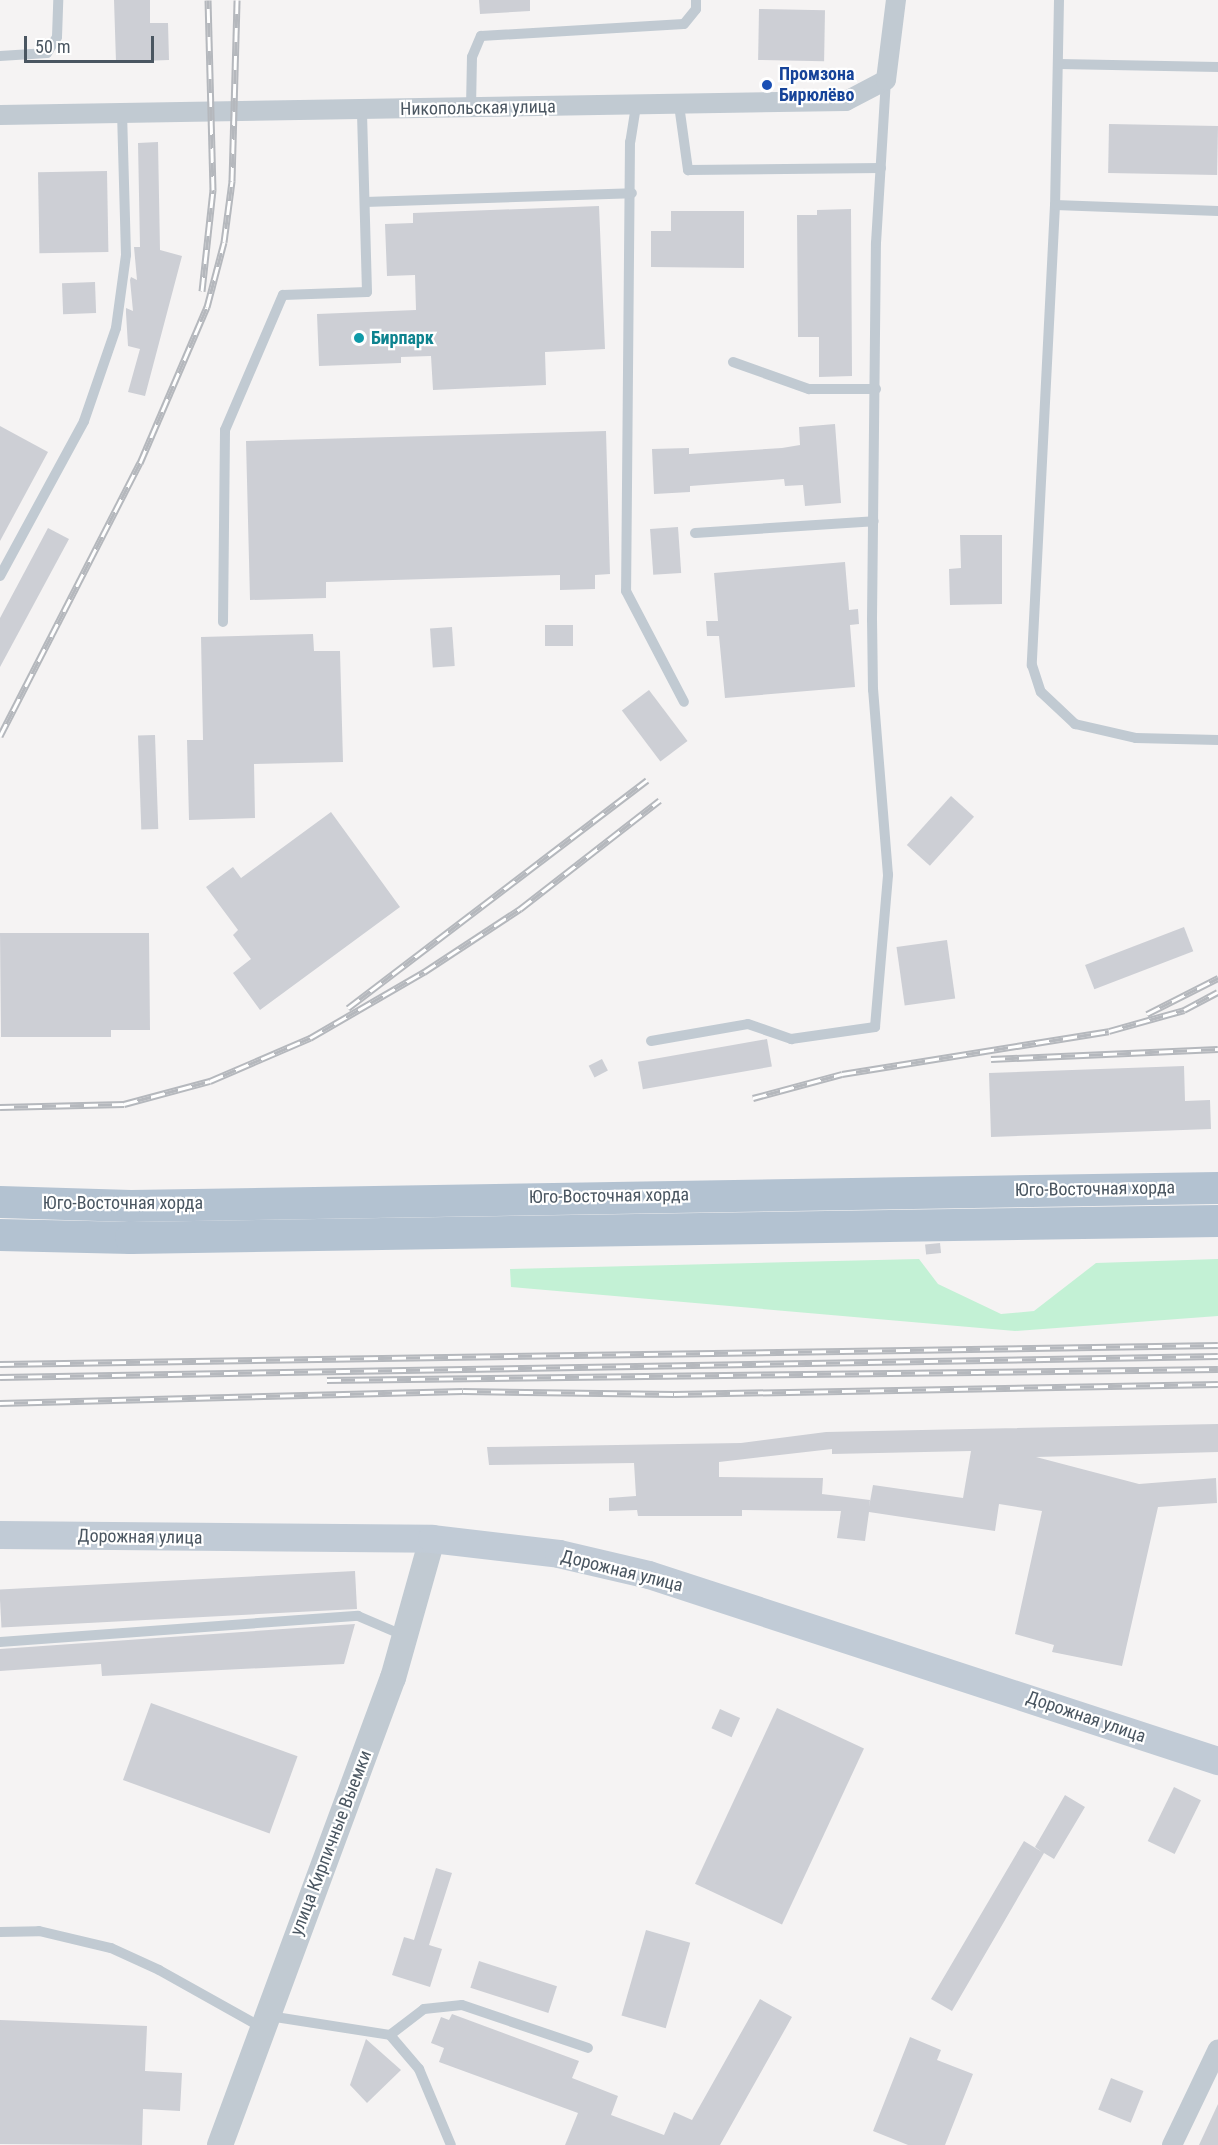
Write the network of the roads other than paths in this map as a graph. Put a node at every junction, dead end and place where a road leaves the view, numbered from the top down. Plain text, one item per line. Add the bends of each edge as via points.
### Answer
1 (58, 0) edge
2 (696, 0) edge
3 (1059, 0) edge
4 (896, 8) edge
5 (0, 56) edge
6 (1059, 64) junction
7 (1218, 67) edge
8 (886, 80) junction
9 (679, 105) junction
10 (636, 106) junction
11 (471, 108) junction
12 (362, 110) junction
13 (122, 114) junction
14 (0, 115) edge
15 (881, 168) junction
16 (632, 193) junction
17 (365, 202) junction
18 (1055, 205) junction
19 (1218, 211) edge
20 (733, 362) dead end
21 (876, 389) junction
22 (874, 521) junction
23 (695, 533) dead end
24 (0, 576) edge
25 (223, 622) dead end
26 (684, 702) dead end
27 (1218, 740) edge
28 (651, 1041) dead end
29 (1218, 1188) edge
30 (0, 1202) edge
31 (1218, 1221) edge
32 (0, 1235) edge
33 (0, 1535) edge
34 (432, 1539) junction
35 (405, 1636) junction
36 (0, 1642) edge
37 (1218, 1761) edge
38 (0, 1932) edge
39 (264, 2021) junction
40 (390, 2035) junction
41 (588, 2048) dead end
42 (1218, 2049) edge
43 (220, 2145) edge
44 (451, 2145) edge
45 (1172, 2145) edge

1 - 5 lane via 57,37 47,53
2 - 11 lane via 696,9 684,24 482,36 472,57
3 - 6 lane
4 - 8 street
6 - 7 lane
6 - 18 lane
8 - 9 street, Никопольская улица via 846,101
8 - 15 lane
9 - 10 street, Никопольская улица
9 - 15 lane via 688,170
10 - 11 street, Никопольская улица
10 - 16 lane via 630,142
11 - 12 street, Никопольская улица
12 - 13 street, Никопольская улица
12 - 17 lane
13 - 14 street, Никопольская улица
13 - 24 lane via 126,255 116,328 84,421
15 - 21 lane via 876,243
16 - 17 lane
16 - 26 lane via 626,591
17 - 25 lane via 368,292 283,295 225,430
18 - 19 lane
18 - 27 lane via 1032,665 1041,692 1075,724 1136,738
20 - 21 lane via 809,389
21 - 22 lane
22 - 23 lane
22 - 28 lane via 873,690 888,875 875,1027 791,1039 748,1024
29 - 30 main road, Юго-Восточная хорда via 131,1206
31 - 32 main road, Юго-Восточная хорда via 131,1238
33 - 34 main road, Дорожная улица
34 - 35 street, улица Кирпичные Выемки
34 - 37 main road, Дорожная улица via 559,1554 649,1575
35 - 36 lane via 358,1616
35 - 39 street, улица Кирпичные Выемки via 393,1678
38 - 39 lane via 39,1931 111,1948
39 - 40 lane
39 - 43 street, улица Кирпичные Выемки
40 - 41 lane via 424,2009 462,2005
40 - 44 lane via 419,2069
42 - 45 street

